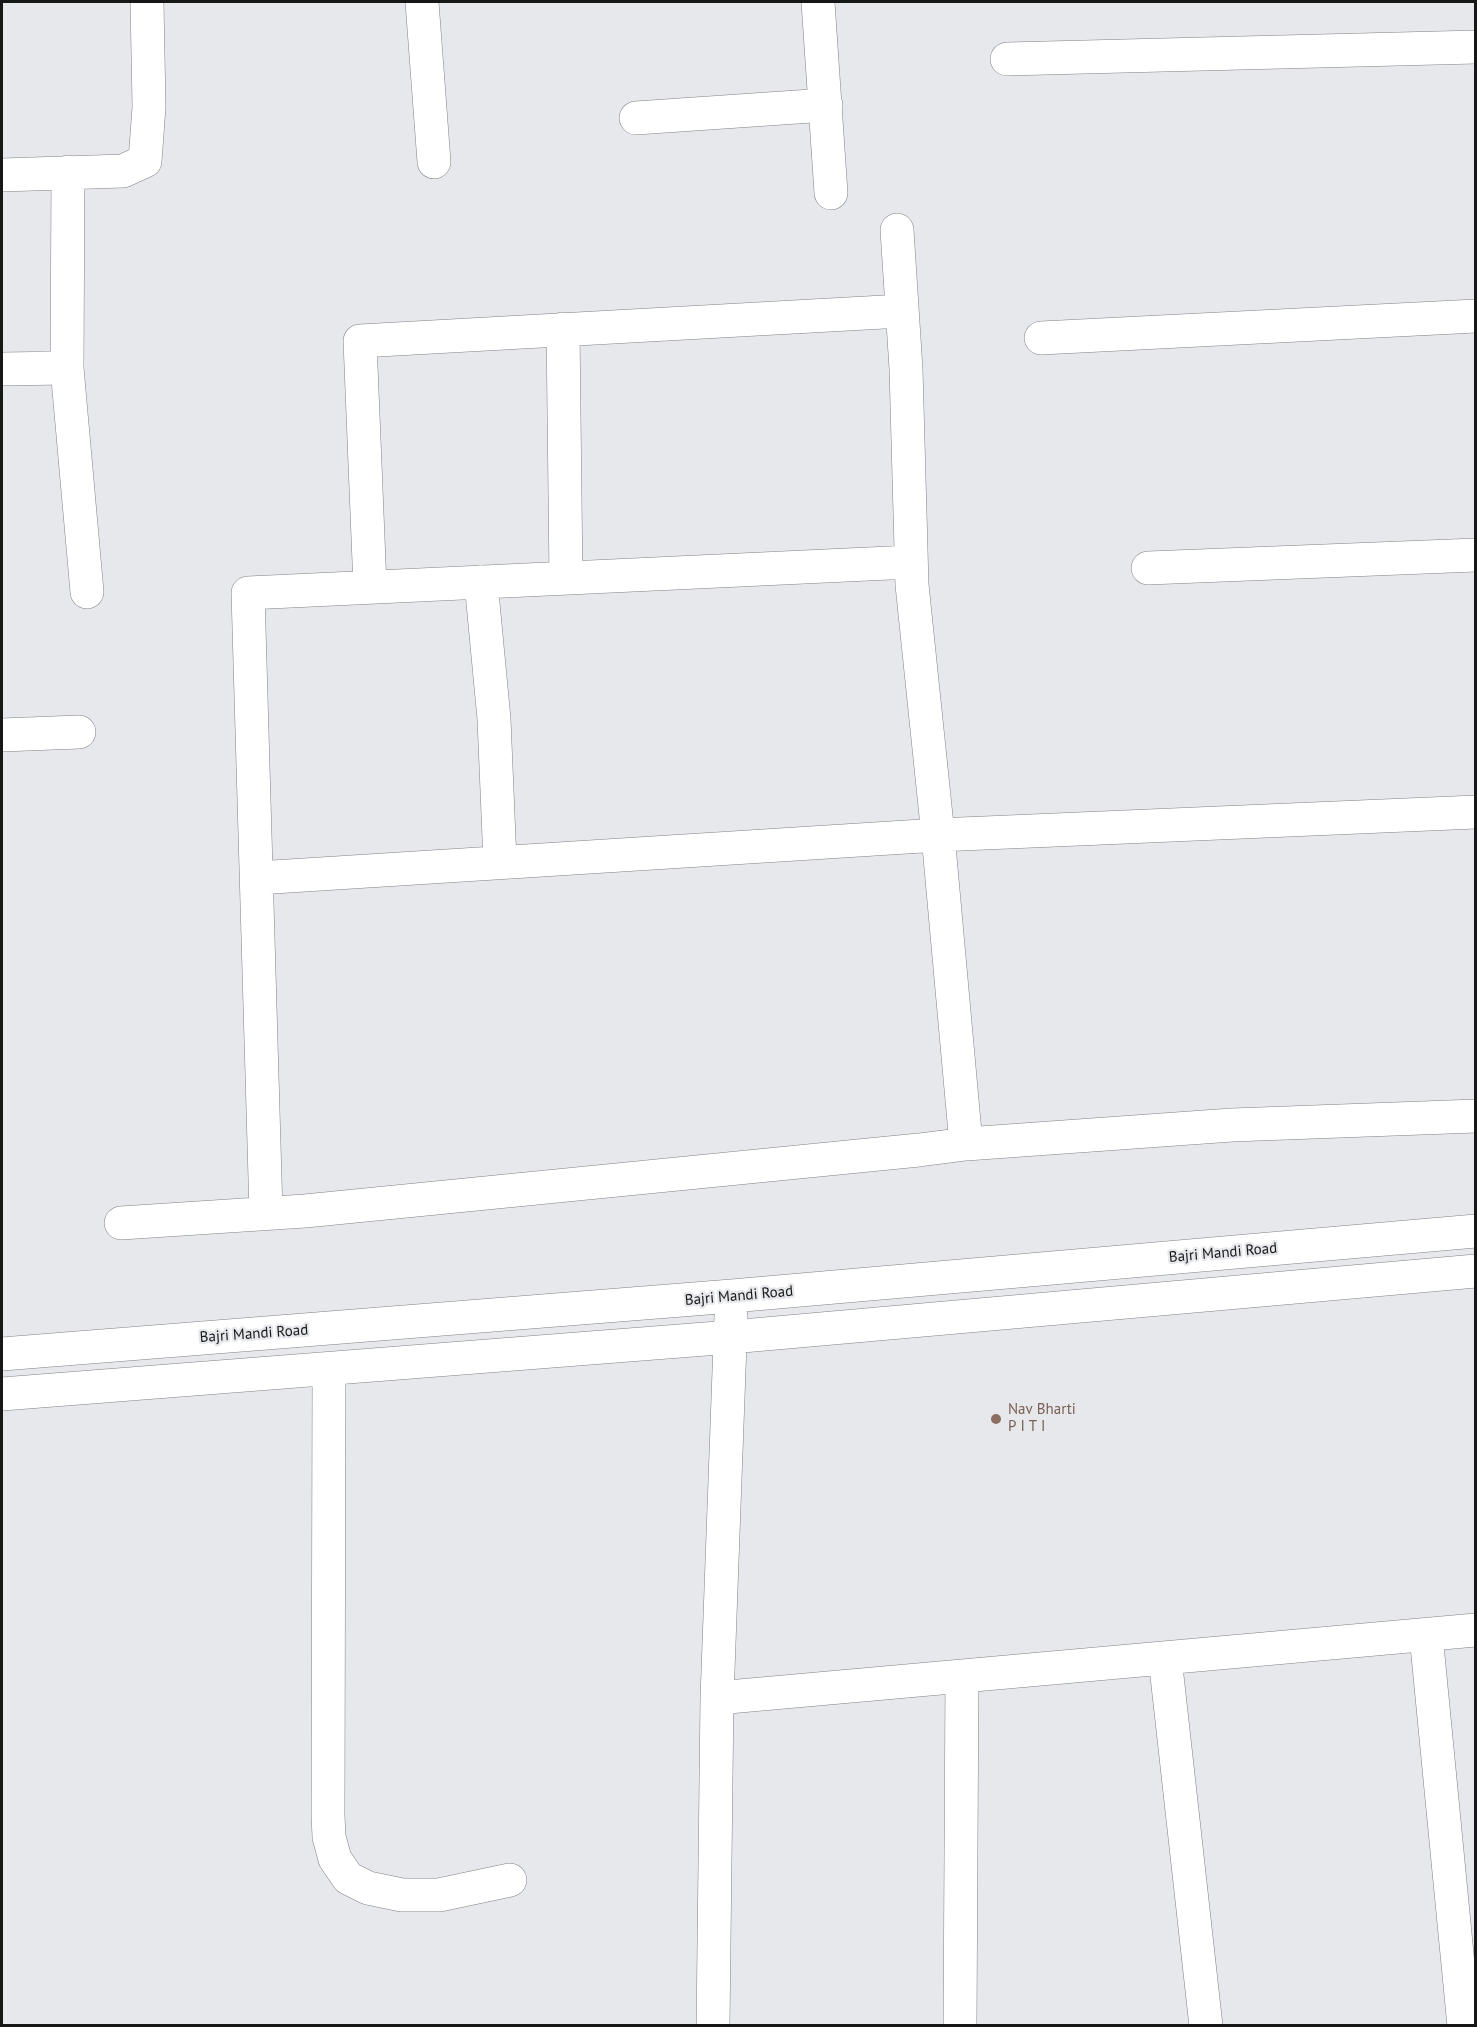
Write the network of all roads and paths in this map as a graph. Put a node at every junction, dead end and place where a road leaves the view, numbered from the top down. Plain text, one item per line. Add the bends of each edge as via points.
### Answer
1 (147, 2) edge
2 (422, 2) edge
3 (818, 2) edge
4 (1476, 47) edge
5 (1007, 59) dead end
6 (826, 105) junction
7 (636, 118) dead end
8 (434, 162) dead end
9 (68, 172) junction
10 (2, 175) edge
11 (831, 193) dead end
12 (897, 230) dead end
13 (902, 311) junction
14 (1476, 316) edge
15 (563, 329) junction
16 (1041, 338) dead end
17 (67, 368) junction
18 (2, 369) edge
19 (1476, 555) edge
20 (911, 562) junction
21 (1148, 568) dead end
22 (567, 578) junction
23 (481, 582) junction
24 (370, 587) junction
25 (87, 592) dead end
26 (79, 732) dead end
27 (2, 735) edge
28 (1476, 812) edge
29 (938, 835) junction
30 (500, 862) junction
31 (257, 878) junction
32 (1476, 1116) edge
33 (966, 1144) junction
34 (266, 1213) junction
35 (121, 1223) dead end
36 (1476, 1231) edge
37 (1476, 1272) edge
38 (732, 1296) junction
39 (730, 1337) junction
40 (2, 1354) edge
41 (329, 1369) junction
42 (2, 1394) edge
43 (1476, 1630) edge
44 (1426, 1635) junction
45 (1165, 1658) junction
46 (962, 1676) junction
47 (717, 1698) junction
48 (510, 1880) dead end
49 (713, 2025) edge
50 (960, 2025) edge
51 (1206, 2025) edge
52 (1464, 2025) edge

1 - 9 street via 146,161 123,171
2 - 8 street
3 - 6 street
4 - 5 street
6 - 7 street
6 - 11 street
9 - 10 street
9 - 17 street
12 - 13 street
13 - 15 street
13 - 20 street
14 - 16 street
15 - 22 street
15 - 24 street via 360,340
17 - 18 street
17 - 25 street
19 - 21 street
20 - 22 street
20 - 29 street
22 - 23 street
23 - 24 street
23 - 30 street via 494,718
24 - 31 street via 248,593
26 - 27 street
28 - 29 street
29 - 30 street
29 - 33 street
30 - 31 street
31 - 34 street
32 - 33 street via 1232,1125
33 - 34 street
34 - 35 street
36 - 38 street, Bajri Mandi Road
37 - 39 street
38 - 39 street
38 - 40 street, Bajri Mandi Road
39 - 41 street
39 - 47 street
41 - 42 street
41 - 48 street via 328,1815 335,1859 348,1878 368,1888 402,1895 439,1895
43 - 44 street
44 - 45 street
44 - 52 street
45 - 46 street
45 - 51 street
46 - 47 street
46 - 50 street
47 - 49 street

